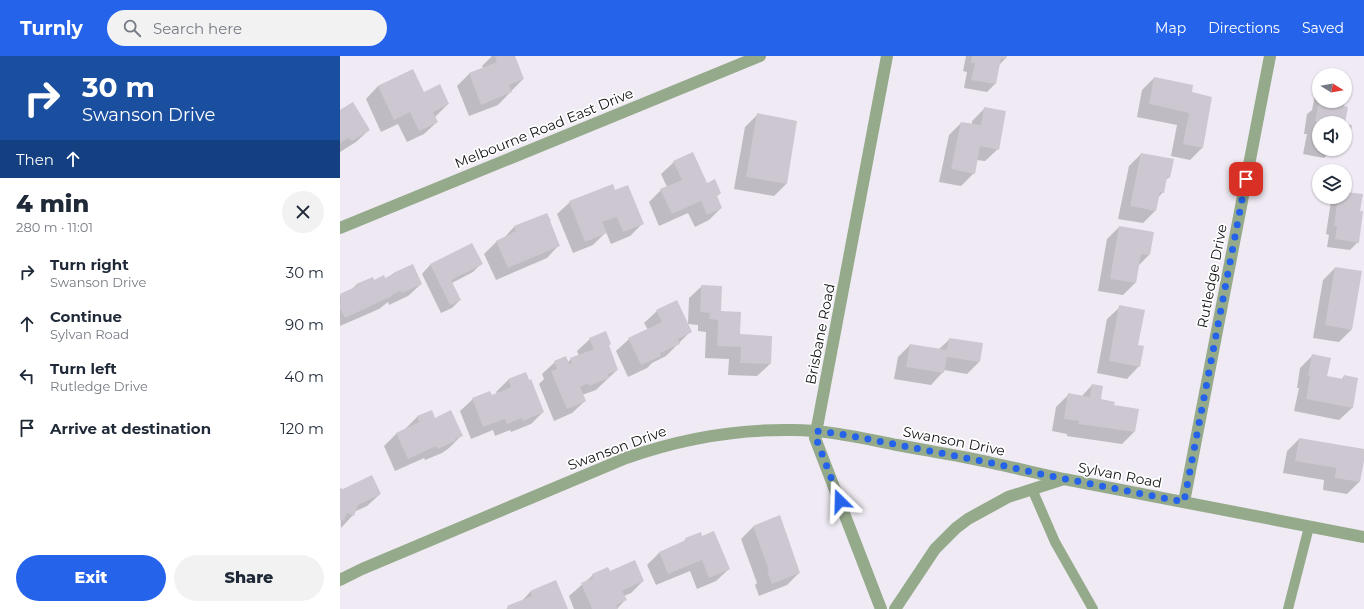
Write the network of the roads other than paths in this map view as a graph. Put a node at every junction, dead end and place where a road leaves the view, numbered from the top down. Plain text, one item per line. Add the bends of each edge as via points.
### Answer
1 (760, 56) edge
2 (887, 56) edge
3 (1270, 56) edge
4 (340, 228) edge
5 (817, 431) junction
6 (1064, 479) junction
7 (1032, 489) junction
8 (1184, 502) junction
9 (1309, 526) junction
10 (1364, 537) edge
11 (340, 580) edge
12 (881, 609) edge
13 (894, 609) edge
14 (1093, 609) edge
15 (1288, 609) edge

1 - 4 street, Melbourne Road East Drive
2 - 5 street, Brisbane Road
3 - 8 street, Rutledge Drive
5 - 6 street, Swanson Drive via 962,457
5 - 11 street, Swanson Drive via 767,430 724,433 652,449
5 - 12 street, Brisbane Road via 817,444
6 - 7 street, Sylvan Road
6 - 8 street, Sylvan Road
7 - 13 street, Sylvan Road via 998,501 956,528 935,549
7 - 14 lane via 1055,542
8 - 9 street, Sylvan Road
9 - 10 street, Sylvan Road
9 - 15 lane

